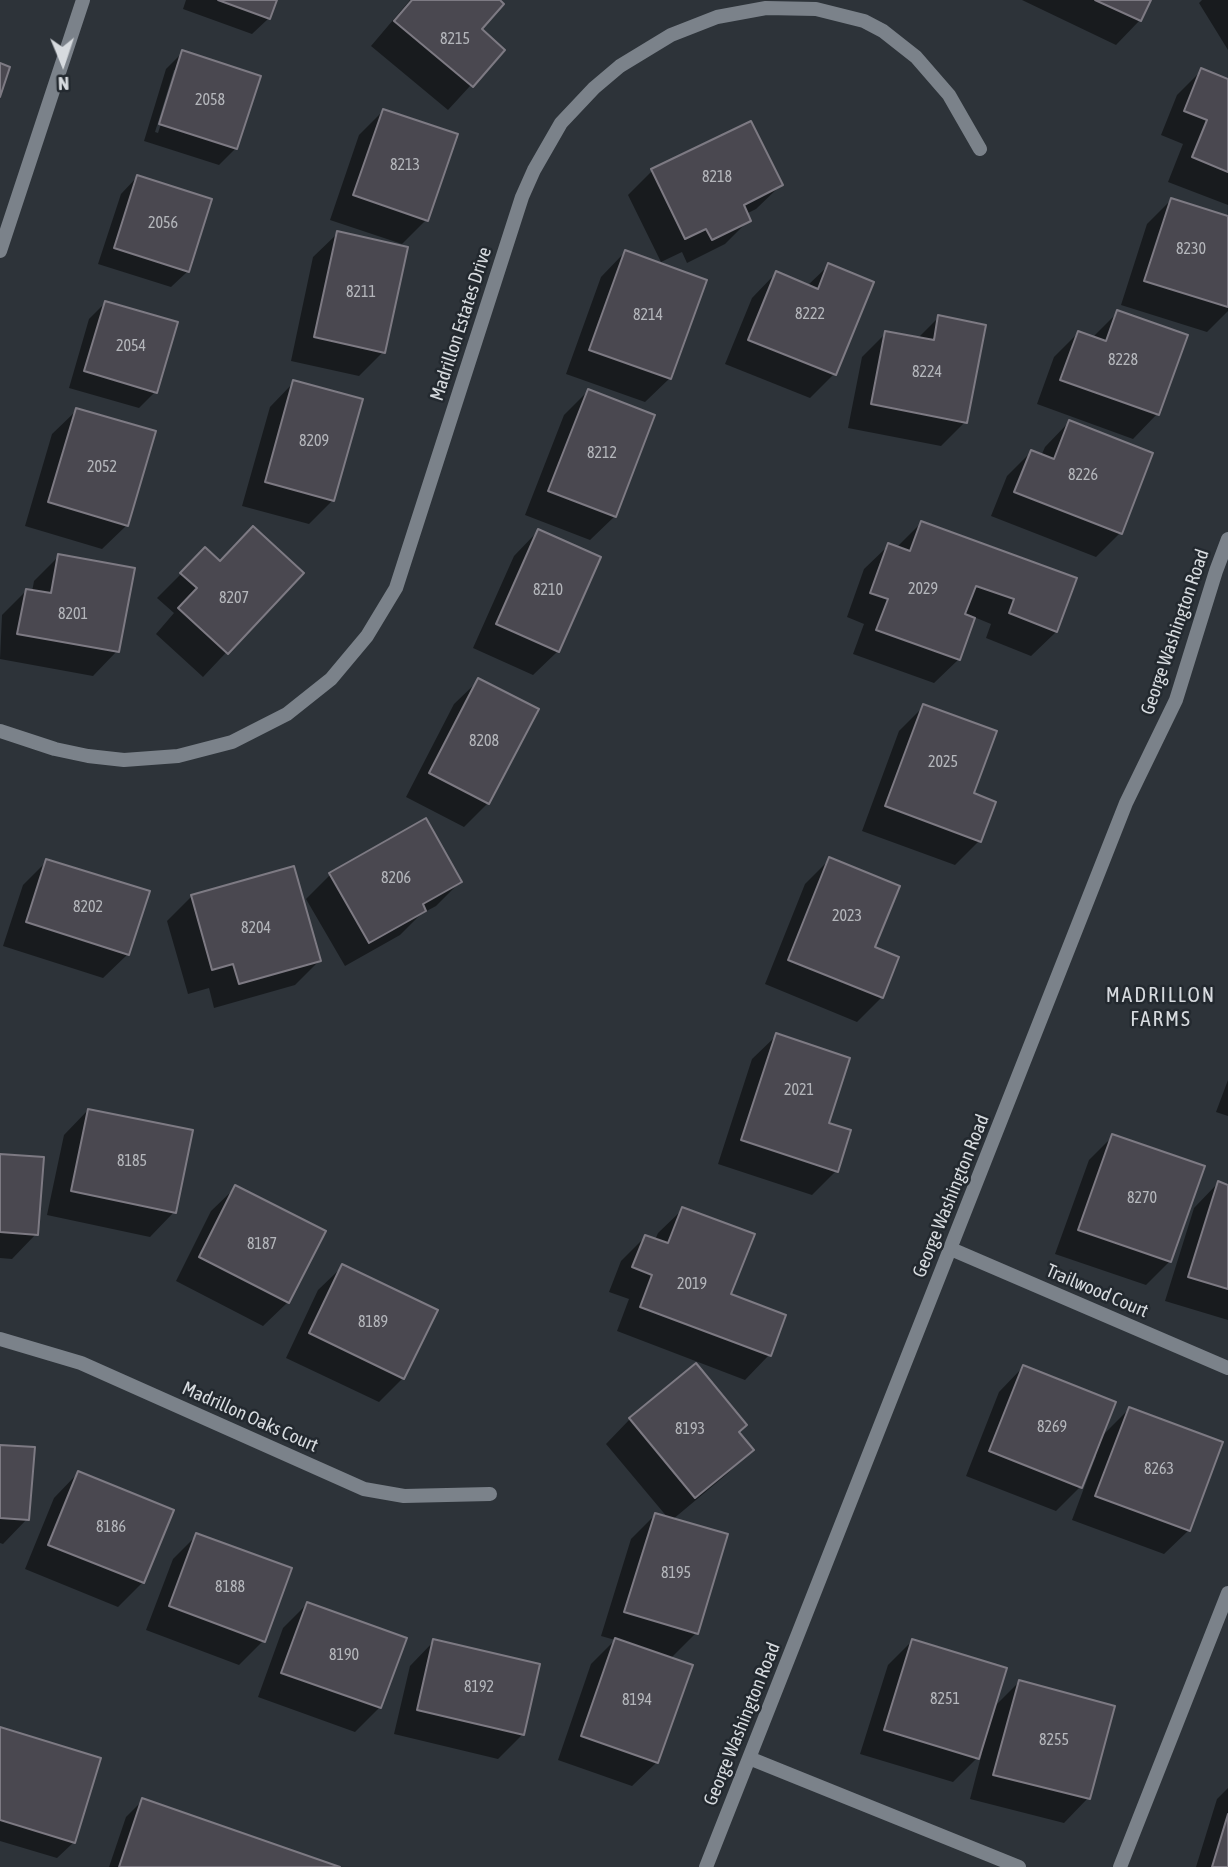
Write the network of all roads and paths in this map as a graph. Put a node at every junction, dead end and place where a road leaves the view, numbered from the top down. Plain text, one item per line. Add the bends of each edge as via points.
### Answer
1 (83, 0) edge
2 (980, 149) dead end
3 (0, 251) edge
4 (1228, 539) edge
5 (0, 731) edge
6 (951, 1249) junction
7 (0, 1339) edge
8 (1228, 1368) edge
9 (490, 1494) dead end
10 (1228, 1593) edge
11 (749, 1758) junction
12 (706, 1867) edge
13 (1019, 1867) edge
14 (1120, 1867) edge

1 - 3 street
2 - 5 street, Madrillon Estates Drive via 948,95 916,57 864,21 816,9 766,8 717,17 671,35 594,88 561,123 534,170 396,588 367,636 331,679 287,714 232,742 178,756 88,757
4 - 6 street, George Washington Road via 1176,699 1126,803
6 - 8 street, Trailwood Court
6 - 11 street, George Washington Road
7 - 9 street, Madrillon Oaks Court via 81,1363 364,1489 404,1496
10 - 14 street
11 - 12 street, George Washington Road
11 - 13 street

